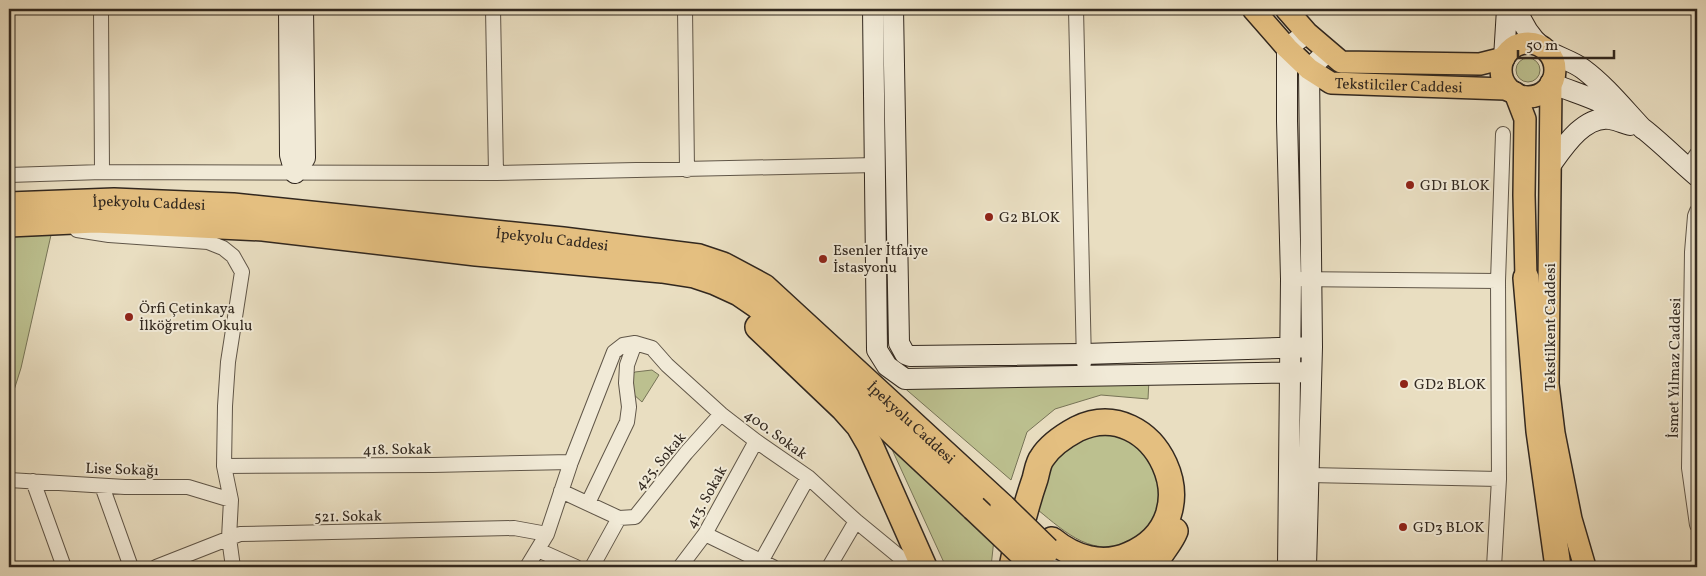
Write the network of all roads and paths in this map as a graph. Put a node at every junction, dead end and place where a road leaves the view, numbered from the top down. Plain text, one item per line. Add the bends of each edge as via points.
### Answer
1 (101, 9) edge
2 (289, 9) edge
3 (303, 9) edge
4 (493, 9) edge
5 (685, 9) edge
6 (873, 9) edge
7 (893, 9) edge
8 (1076, 9) edge
9 (1253, 9) edge
10 (1286, 9) edge
11 (1303, 9) edge
12 (1507, 9) edge
13 (1517, 9) edge
14 (1308, 34) junction
15 (1287, 48) junction
16 (1543, 48) junction
17 (1328, 51) junction
18 (1504, 58) junction
19 (1309, 69) junction
20 (1551, 84) junction
21 (1515, 93) junction
22 (1643, 129) junction
23 (1503, 134) dead end
24 (876, 165) junction
25 (1550, 166) junction
26 (1694, 166) edge
27 (687, 170) junction
28 (102, 172) junction
29 (295, 173) junction
30 (496, 173) junction
31 (9, 175) edge
32 (9, 205) edge
33 (1697, 211) edge
34 (45, 221) junction
35 (9, 224) edge
36 (662, 270) junction
37 (1526, 278) joint
38 (1291, 279) junction
39 (1312, 280) junction
40 (1498, 281) junction
41 (635, 343) junction
42 (1290, 347) junction
43 (1312, 347) junction
44 (1084, 354) junction
45 (1290, 372) junction
46 (1311, 372) junction
47 (1084, 376) junction
48 (1693, 392) edge
49 (721, 414) junction
50 (756, 441) junction
51 (571, 462) junction
52 (224, 466) junction
53 (1289, 475) junction
54 (1309, 475) junction
55 (808, 477) junction
56 (1499, 479) junction
57 (9, 480) edge
58 (33, 481) junction
59 (102, 486) junction
60 (561, 490) junction
61 (231, 500) junction
62 (588, 503) junction
63 (619, 518) junction
64 (856, 522) junction
65 (1697, 525) edge
66 (547, 534) junction
67 (705, 534) junction
68 (229, 538) junction
69 (538, 550) junction
70 (1036, 557) edge
71 (1552, 561) edge
72 (898, 562) edge
73 (764, 565) edge
74 (64, 567) edge
75 (130, 567) edge
76 (156, 567) edge
77 (232, 567) edge
78 (527, 567) edge
79 (576, 567) edge
80 (592, 567) edge
81 (680, 567) edge
82 (829, 567) edge
83 (917, 567) edge
84 (924, 567) edge
85 (997, 567) edge
86 (1065, 567) edge
87 (1154, 567) edge
88 (1288, 567) edge
89 (1306, 567) edge
90 (1494, 567) edge
91 (1585, 567) edge

1 - 28 street
2 - 29 street via 290,155
3 - 29 street via 305,158
4 - 30 street
5 - 27 street
6 - 24 street
7 - 44 street via 899,343 902,349 910,356
8 - 44 street
9 - 15 main road, Tekstilciler Caddesi
10 - 14 main road, Tekstilciler Caddesi
11 - 14 main road
12 - 18 street, Tekstilkent Caddesi
13 - 16 street, Tekstilkent Caddesi via 1524,26
14 - 15 street
14 - 17 main road, Tekstilciler Caddesi
15 - 19 main road, Tekstilciler Caddesi
15 - 38 street
16 - 18 main road via 1521,44
16 - 20 main road, Tekstilkent Caddesi via 1549,53 1555,68
16 - 22 street via 1584,70
17 - 18 main road, Tekstilciler Caddesi via 1341,62 1480,64
17 - 19 street
18 - 21 main road, Tekstilkent Caddesi via 1501,66 1504,81
19 - 21 main road, Tekstilciler Caddesi via 1331,83 1505,89
19 - 39 street
20 - 21 main road via 1531,96
20 - 22 street via 1602,103
20 - 25 main road, Tekstilkent Caddesi
21 - 37 main road, Tekstilkent Caddesi via 1525,119
22 - 25 street via 1608,118 1591,122 1570,139
22 - 26 street
23 - 40 street
24 - 27 street
24 - 47 street via 878,350 887,366 905,379
25 - 91 main road, Tekstilkent Caddesi via 1548,384 1571,519
27 - 30 street
28 - 29 street
28 - 31 street
29 - 30 street
32 - 70 highway, İpekyolu Caddesi, bridge via 114,201 233,206 699,257 730,268 764,287 1003,507 1024,518
33 - 48 street, İsmet Yılmaz Caddesi via 1692,252
34 - 35 highway, İpekyolu Caddesi
34 - 36 highway, İpekyolu Caddesi via 263,228 476,253
34 - 52 street via 68,229 109,235 208,242 233,256 242,272 228,362
36 - 70 highway, İpekyolu Caddesi, bridge via 715,282 758,306 974,508
36 - 84 highway via 723,298 859,426
37 - 71 highway via 1527,433
38 - 39 street
38 - 42 street
39 - 40 street
39 - 43 street
40 - 56 street
41 - 49 street, 400. Sokak via 652,348 667,366
41 - 51 street via 623,345 614,352
41 - 62 street via 627,365 628,422
42 - 43 street
42 - 44 street
42 - 45 street
43 - 46 street
44 - 47 street
45 - 46 street
45 - 47 street
45 - 53 street
46 - 54 street
48 - 65 street, İsmet Yılmaz Caddesi via 1689,468
49 - 50 street, 400. Sokak
49 - 63 street, 425. Sokak via 634,517
50 - 55 street, 400. Sokak
50 - 67 street, 413. Sokak
51 - 52 street, 418. Sokak
51 - 60 street
52 - 61 street
53 - 54 street
53 - 88 street
54 - 56 street
54 - 89 street
55 - 64 street, 400. Sokak
55 - 73 street
56 - 90 street
57 - 58 street, Lise Sokağı
58 - 59 street, Lise Sokağı
58 - 74 street
59 - 61 street, Lise Sokağı via 188,486
59 - 75 street
60 - 62 street
60 - 66 street
61 - 68 street
62 - 63 street
63 - 80 street
64 - 72 street, 400. Sokak
64 - 82 street
66 - 68 street, 521. Sokak via 514,528 240,534
66 - 69 street
67 - 73 street
67 - 81 street, 413. Sokak
68 - 76 street, 521. Sokak
68 - 77 street
69 - 78 street
69 - 79 street
70 - 70 highway via 1026,506 1041,458 1054,443 1085,426 1109,423 1126,427 1152,443 1168,471 1171,489 1166,520 1149,544 1139,551 1107,561 1074,555
70 - 86 highway
72 - 83 street, 400. Sokak
85 - 87 highway via 1014,495 1032,447 1053,426 1068,418 1105,410 1146,422 1172,446 1181,465 1186,484 1186,506

